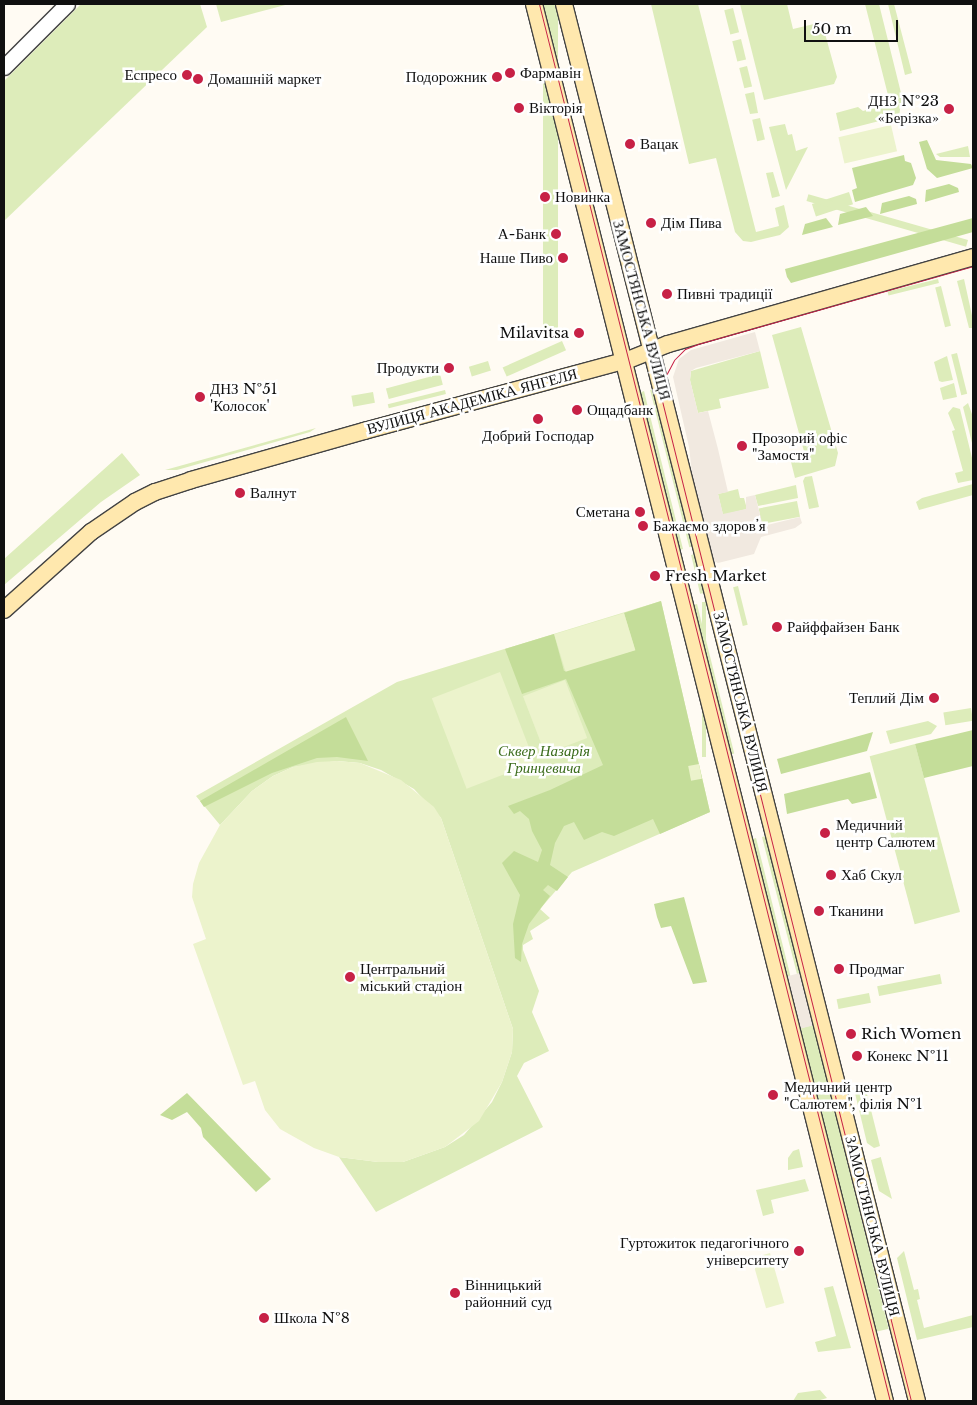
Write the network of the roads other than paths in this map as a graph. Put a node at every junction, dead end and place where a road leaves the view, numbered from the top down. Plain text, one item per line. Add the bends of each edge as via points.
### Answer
1 (67, 4) edge
2 (534, 4) edge
3 (564, 4) edge
4 (4, 67) edge
5 (973, 257) edge
6 (652, 350) junction
7 (624, 361) junction
8 (4, 610) edge
9 (885, 1401) edge
10 (917, 1401) edge

1 - 4 street
2 - 7 main road, ЗАМОСТЯНСЬКА ВУЛИЦЯ
3 - 6 main road, ЗАМОСТЯНСЬКА ВУЛИЦЯ
5 - 6 main road, ВУЛИЦЯ АКАДЕМІКА ЯНГЕЛЯ
6 - 7 main road, ВУЛИЦЯ АКАДЕМІКА ЯНГЕЛЯ
6 - 10 main road, ЗАМОСТЯНСЬКА ВУЛИЦЯ
7 - 8 main road, ВУЛИЦЯ АКАДЕМІКА ЯНГЕЛЯ via 364,431 155,492 91,532
7 - 9 main road, ЗАМОСТЯНСЬКА ВУЛИЦЯ

